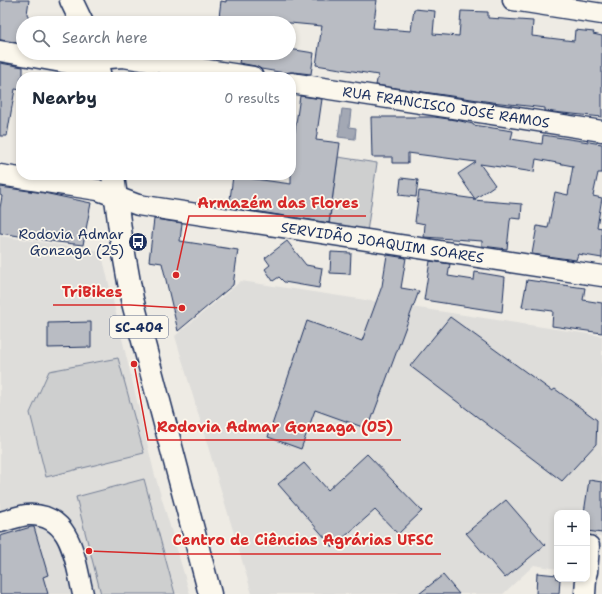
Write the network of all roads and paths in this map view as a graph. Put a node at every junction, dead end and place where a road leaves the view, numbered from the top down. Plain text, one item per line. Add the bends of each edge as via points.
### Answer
1 (71, 0) edge
2 (513, 0) edge
3 (602, 14) edge
4 (79, 16) edge
5 (0, 51) edge
6 (16, 54) edge
7 (50, 60) edge
8 (110, 60) edge
9 (142, 60) edge
10 (97, 63) edge
11 (220, 72) edge
12 (296, 84) edge
13 (602, 132) edge
14 (0, 175) edge
15 (16, 177) edge
16 (33, 180) edge
17 (114, 180) edge
18 (116, 198) junction
19 (602, 276) edge
20 (0, 522) edge
21 (586, 582) edge
22 (83, 594) edge
23 (210, 594) edge
24 (585, 594) edge

1 - 4 main road
2 - 3 street
5 - 6 street
7 - 10 street via 84,66
8 - 10 street
9 - 11 street
12 - 13 street, RUA FRANCISCO JOSÉ RAMOS
14 - 15 street, SERVIDÃO JOAQUIM SOARES
16 - 18 street, SERVIDÃO JOAQUIM SOARES via 98,190
17 - 18 main road, SC-404
18 - 19 street, SERVIDÃO JOAQUIM SOARES via 138,205
18 - 23 main road, SC-404 via 132,299
20 - 22 street via 27,515 48,517 64,530 71,545
21 - 24 street

